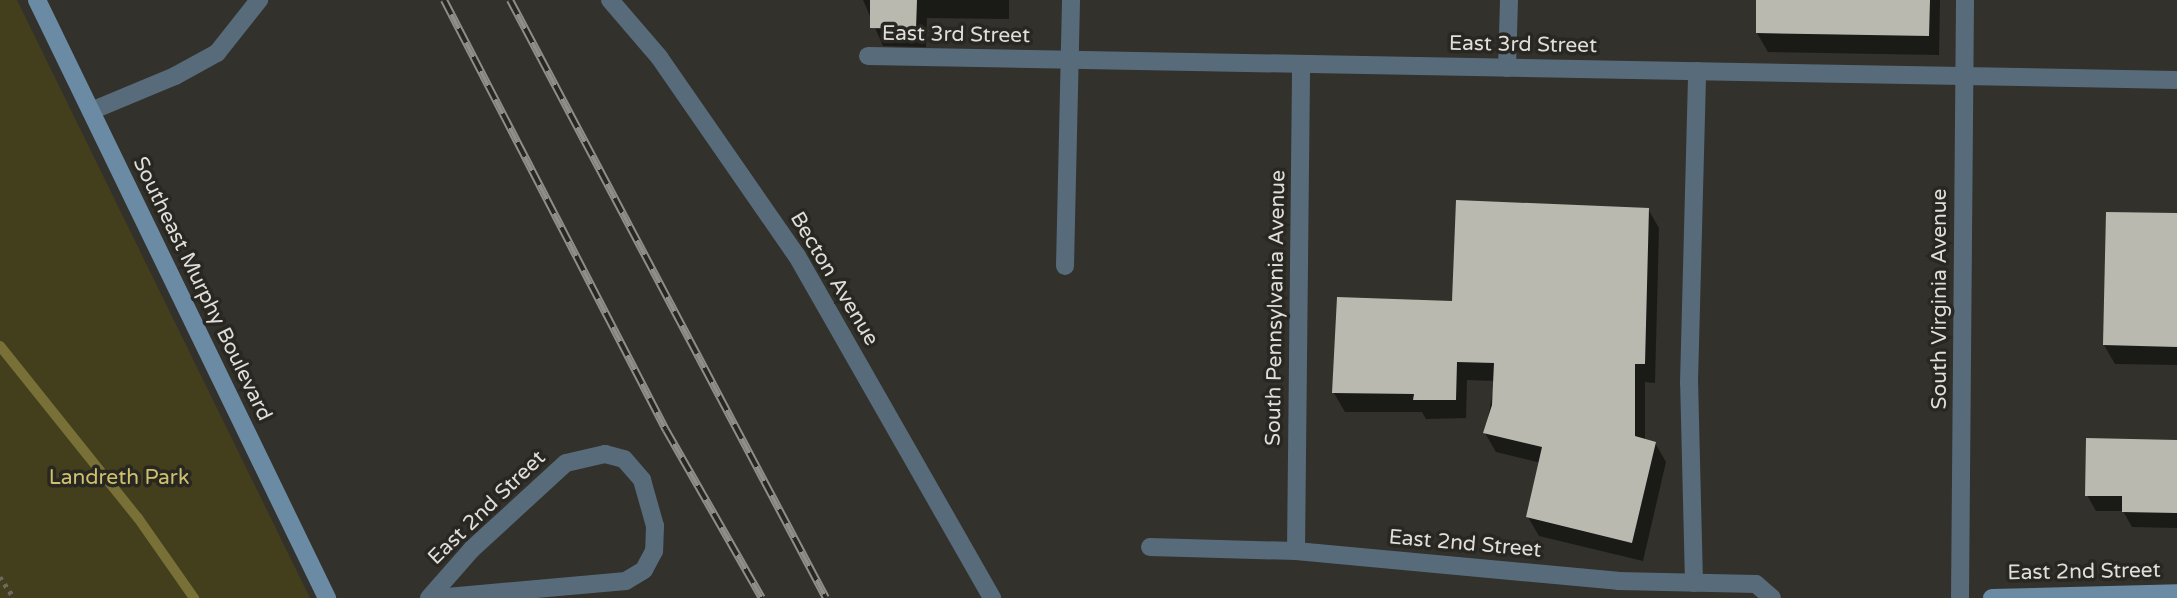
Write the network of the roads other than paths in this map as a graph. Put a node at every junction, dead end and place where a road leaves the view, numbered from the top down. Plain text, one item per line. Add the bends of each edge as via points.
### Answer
1 (37, 0) edge
2 (259, 0) edge
3 (610, 0) edge
4 (1070, 0) edge
5 (1509, 0) edge
6 (1965, 0) edge
7 (868, 56) dead end
8 (1069, 61) junction
9 (1301, 64) junction
10 (1507, 68) junction
11 (1697, 71) junction
12 (1964, 75) junction
13 (2177, 80) edge
14 (91, 110) junction
15 (1065, 266) dead end
16 (1150, 547) dead end
17 (1296, 551) junction
18 (1694, 583) junction
19 (2177, 593) edge
20 (327, 598) edge
21 (429, 598) edge
22 (436, 598) edge
23 (992, 598) edge
24 (1772, 598) edge
25 (1961, 598) edge
26 (1992, 598) edge

1 - 14 street, Southeast Murphy Boulevard
2 - 14 street via 217,53 175,76
3 - 23 street, Becton Avenue via 659,57 797,256
4 - 8 street
5 - 10 street
6 - 12 street, South Virginia Avenue
7 - 8 street, East 3rd Street
8 - 9 street, East 3rd Street
8 - 15 street
9 - 10 street, East 3rd Street
9 - 17 street, South Pennsylvania Avenue
10 - 11 street, East 3rd Street
11 - 12 street, East 3rd Street
11 - 18 street via 1689,383
12 - 13 street, East 3rd Street
12 - 25 street, South Virginia Avenue
14 - 20 street, Southeast Murphy Boulevard
16 - 17 street, East 2nd Street
17 - 18 street, East 2nd Street via 1618,581
18 - 24 street, East 2nd Street via 1756,584
19 - 26 street, East 2nd Street
21 - 22 street, East 2nd Street via 472,549 566,463 605,454 624,459 642,480 655,526 654,551 644,570 626,581

